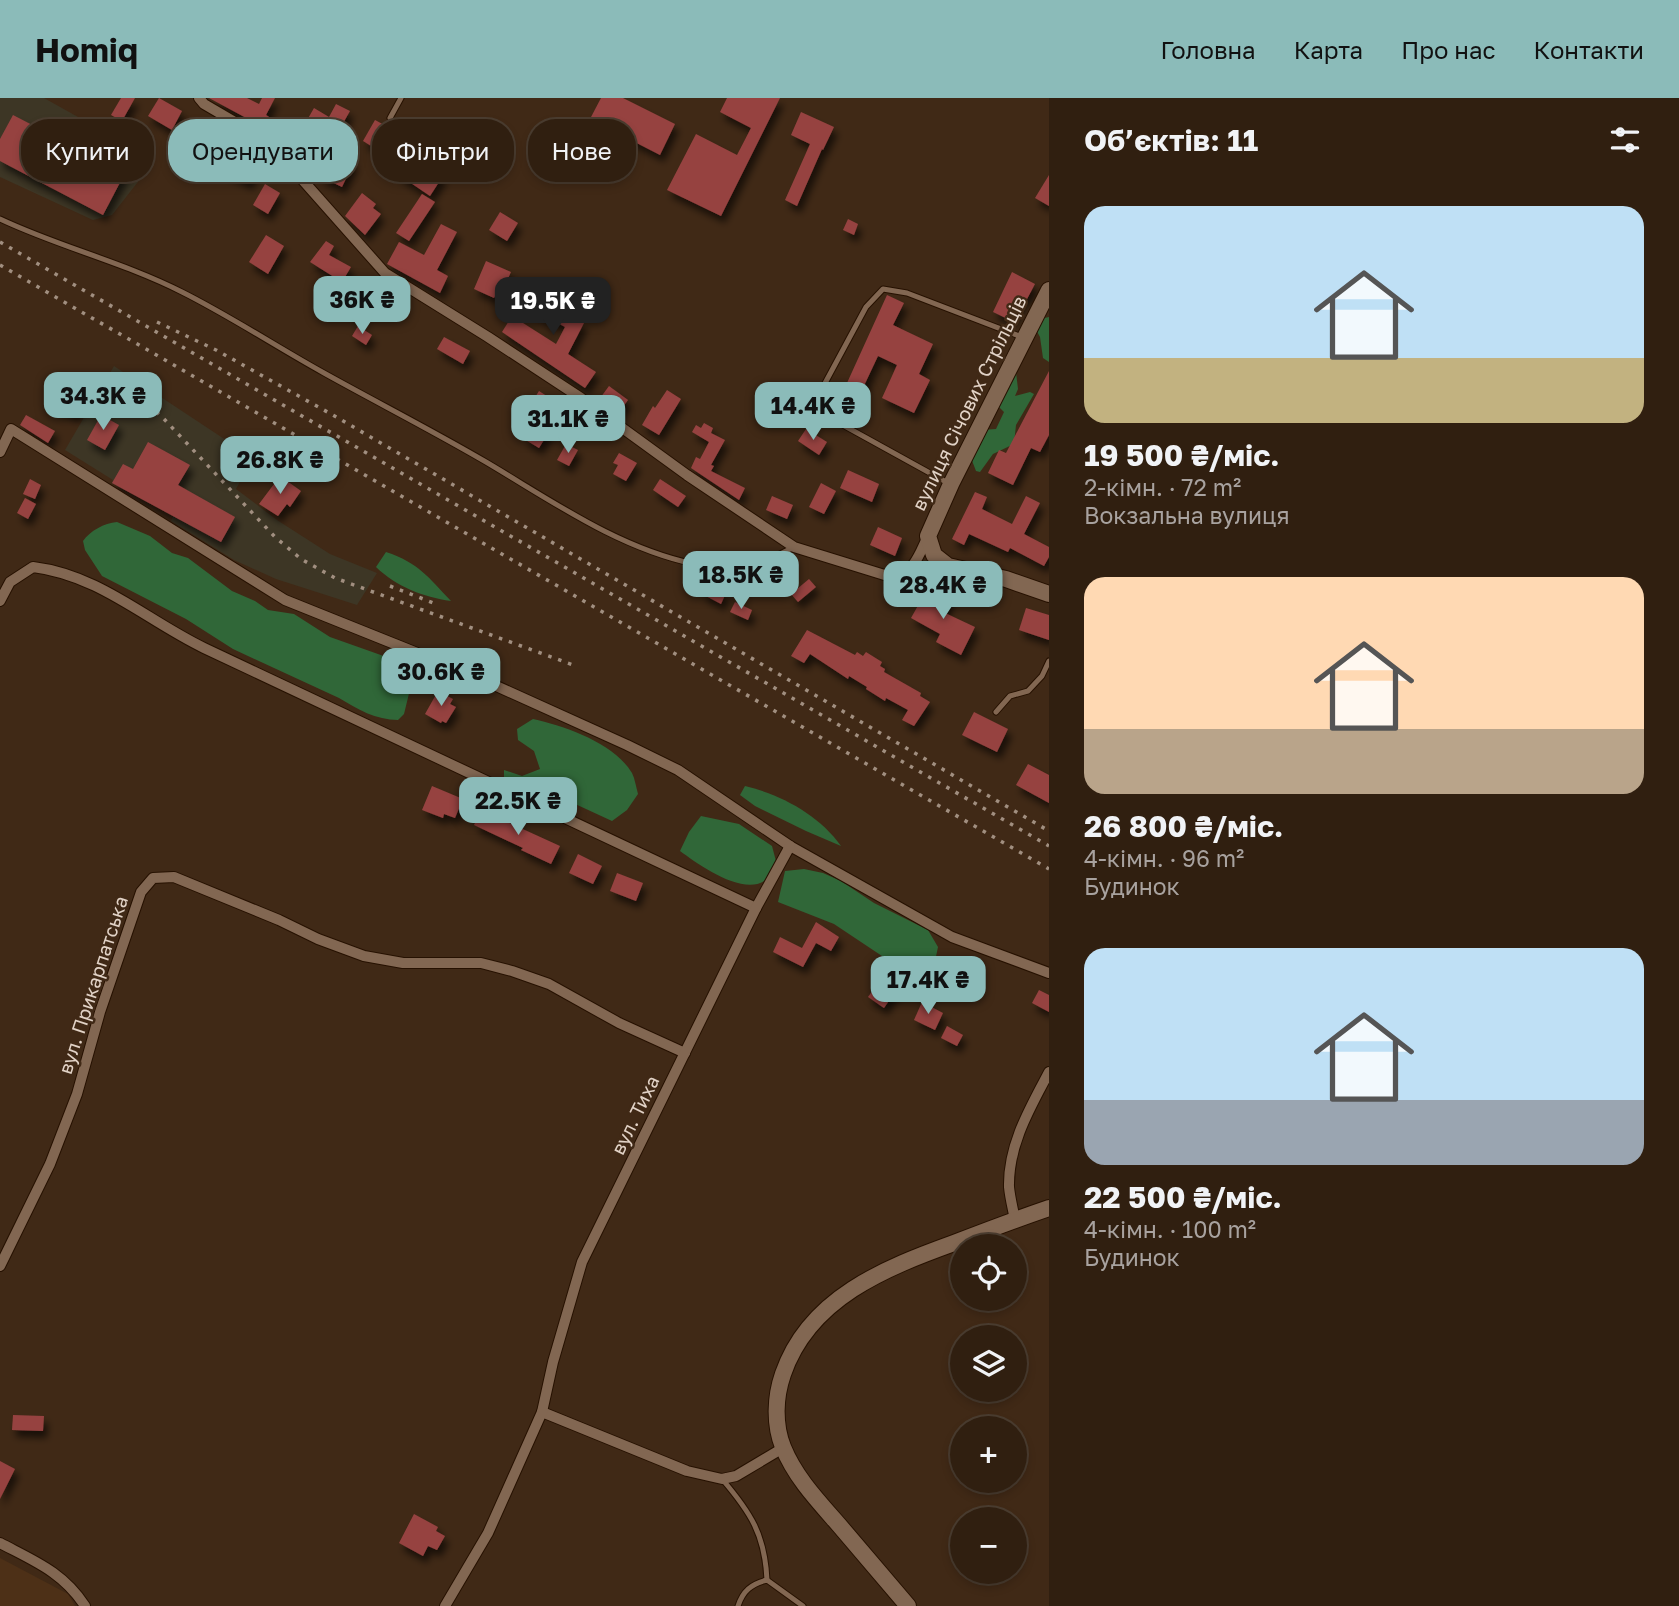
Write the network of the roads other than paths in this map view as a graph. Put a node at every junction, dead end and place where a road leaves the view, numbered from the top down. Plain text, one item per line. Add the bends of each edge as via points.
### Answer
1 (199, 98) edge
2 (401, 98) edge
3 (390, 118) dead end
4 (0, 219) edge
5 (1049, 290) edge
6 (1024, 337) junction
7 (0, 452) edge
8 (951, 484) junction
9 (928, 536) junction
10 (794, 547) junction
11 (1049, 594) edge
12 (0, 601) edge
13 (1049, 662) edge
14 (996, 712) dead end
15 (790, 846) junction
16 (756, 908) junction
17 (1049, 973) edge
18 (685, 1053) junction
19 (1049, 1072) edge
20 (1049, 1208) edge
21 (1015, 1220) junction
22 (0, 1266) edge
23 (542, 1412) junction
24 (783, 1448) junction
25 (722, 1479) junction
26 (0, 1543) edge
27 (767, 1580) junction
28 (85, 1606) edge
29 (445, 1606) edge
30 (738, 1606) edge
31 (803, 1606) edge
32 (908, 1606) edge

1 - 10 street via 284,159 384,273 581,398
2 - 3 lane
4 - 10 lane via 182,292 617,538 661,555 731,571 747,569
5 - 6 street, вулиця Січових Стрільців
6 - 8 street, вулиця Січових Стрільців
6 - 8 lane via 907,293 883,289 866,307 824,385 823,407 832,419
7 - 15 street via 12,429 285,600 472,675 678,770
8 - 9 street, вулиця Січових Стрільців
9 - 10 street via 910,570 891,577
9 - 11 street via 934,555 948,566
12 - 16 street via 10,582 33,567 79,577 194,643
13 - 14 lane via 1028,691 1010,696
15 - 16 street, вул. Тиха
15 - 17 street via 952,937
16 - 18 street, вул. Тиха
18 - 22 street, вул. Прикарпатська via 549,984 512,971 481,963 403,963 364,956 174,877 153,878 141,892 50,1164
18 - 23 street, вул. Тиха via 582,1262
19 - 21 street via 1012,1152 1009,1187
20 - 21 street
21 - 24 street via 884,1270 838,1298 812,1323 779,1387 777,1418
23 - 25 street via 687,1471
23 - 29 street, вул. Тиха via 488,1533
24 - 25 street via 736,1476
24 - 32 street via 813,1494
25 - 27 lane via 759,1531
26 - 28 street via 60,1576
27 - 30 lane via 754,1583 742,1594
27 - 31 lane

